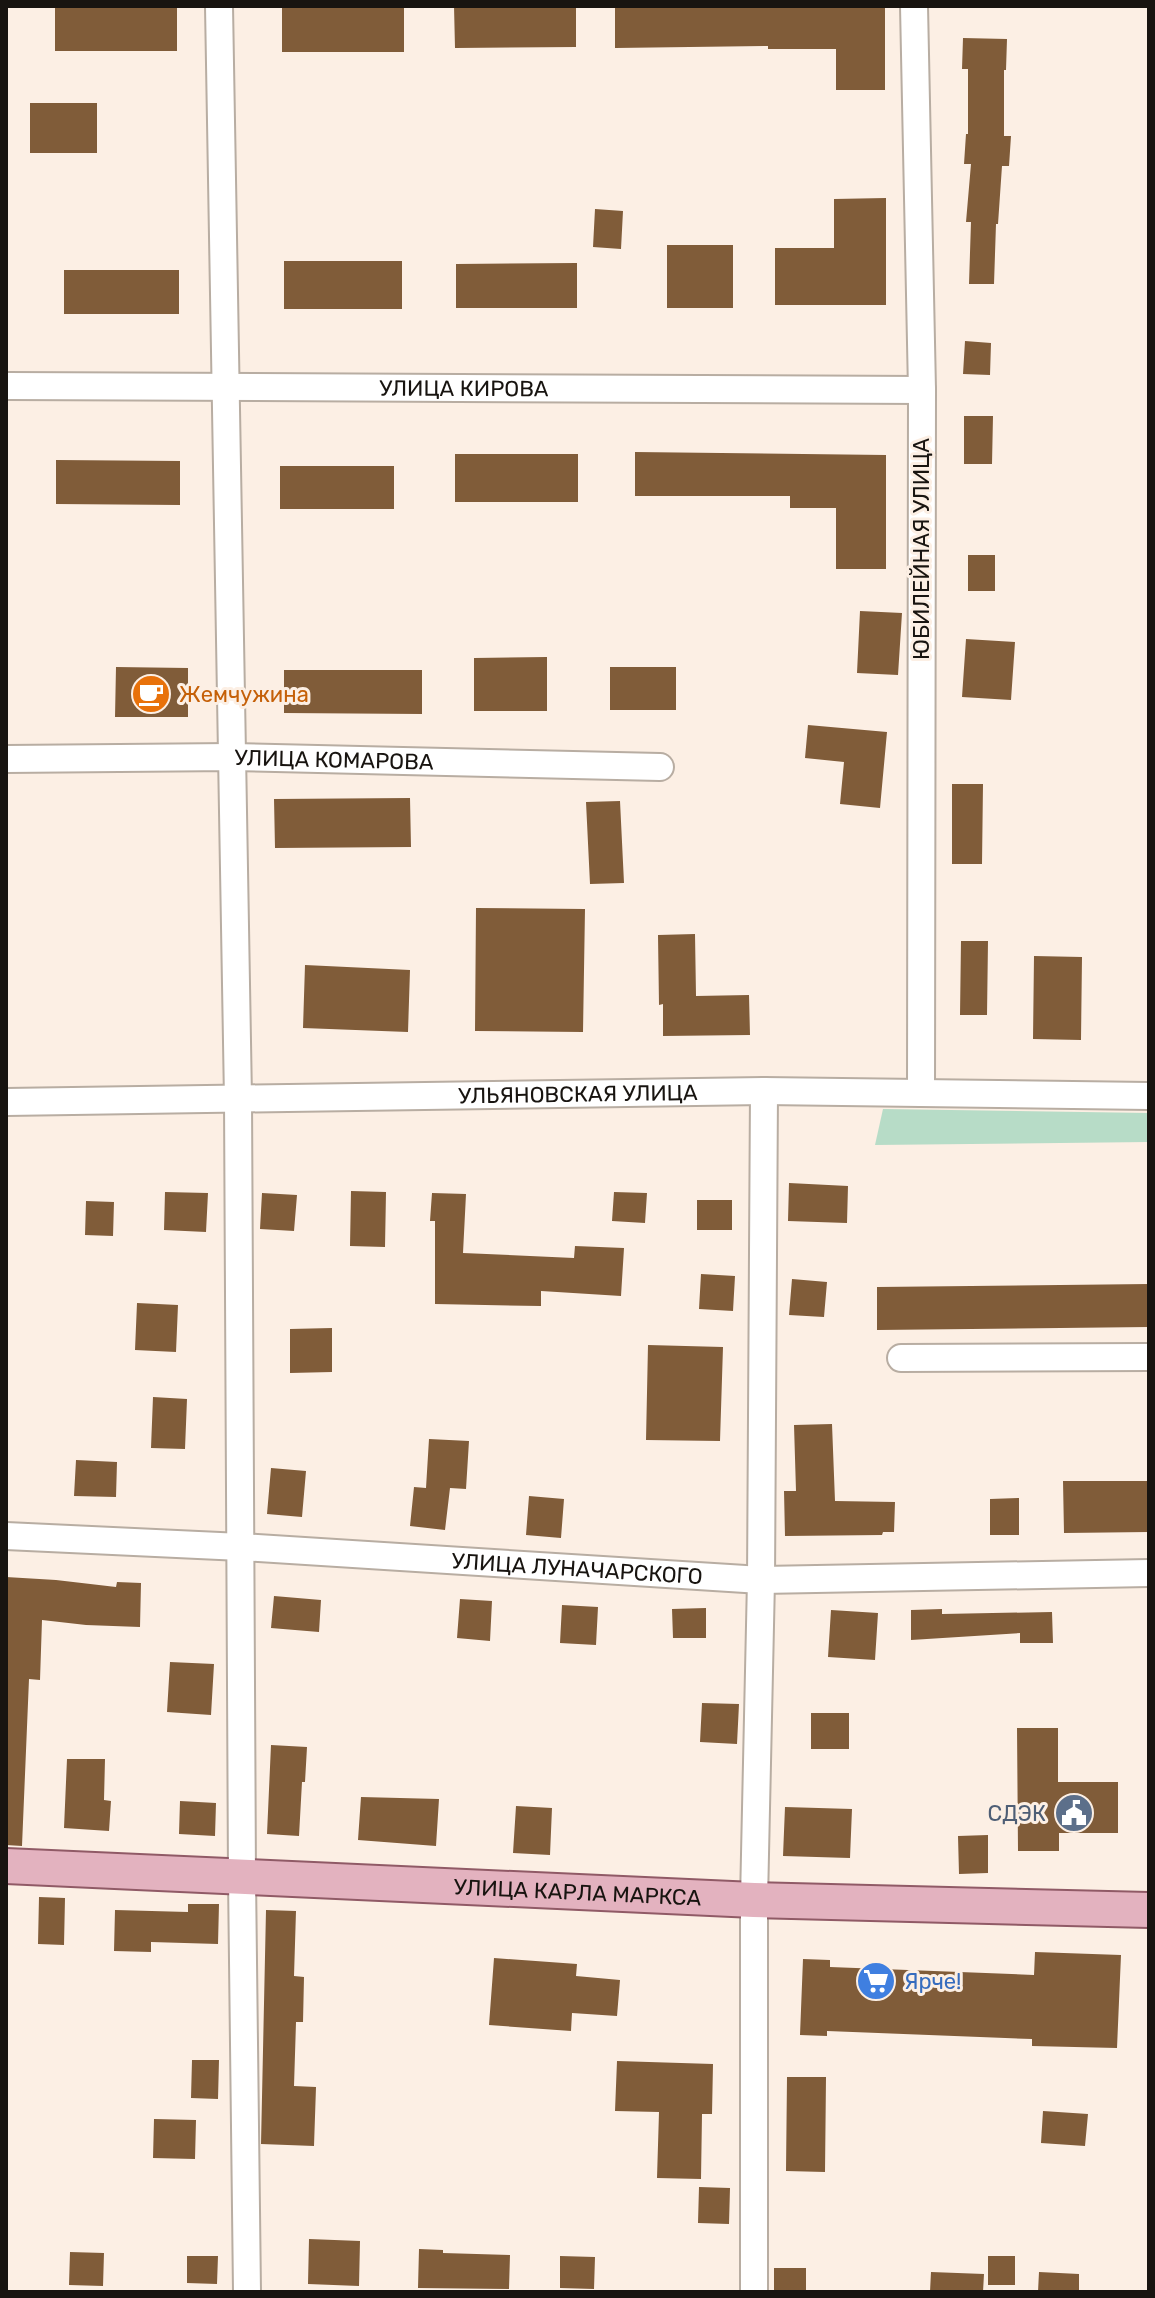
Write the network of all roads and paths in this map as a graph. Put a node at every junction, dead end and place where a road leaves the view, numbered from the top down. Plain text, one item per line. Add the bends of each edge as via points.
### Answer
1 (219, 6) edge
2 (914, 6) edge
3 (6, 386) edge
4 (224, 387) junction
5 (922, 390) junction
6 (232, 757) junction
7 (6, 759) edge
8 (660, 767) dead end
9 (764, 1091) junction
10 (921, 1093) junction
11 (1149, 1096) edge
12 (238, 1099) junction
13 (6, 1102) edge
14 (1149, 1357) edge
15 (901, 1358) dead end
16 (6, 1536) edge
17 (241, 1547) junction
18 (1149, 1573) edge
19 (761, 1580) junction
20 (6, 1866) edge
21 (242, 1878) junction
22 (754, 1900) junction
23 (1149, 1910) edge
24 (247, 2292) edge
25 (754, 2292) edge

1 - 4 street
2 - 5 street, ЮБИЛЕЙНАЯ УЛИЦА
3 - 4 street, УЛИЦА КИРОВА
4 - 5 street, УЛИЦА КИРОВА
4 - 6 street
5 - 10 street, ЮБИЛЕЙНАЯ УЛИЦА
6 - 7 street, УЛИЦА КОМАРОВА
6 - 8 street, УЛИЦА КОМАРОВА
6 - 12 street
9 - 10 street, УЛЬЯНОВСКАЯ УЛИЦА
9 - 12 street, УЛЬЯНОВСКАЯ УЛИЦА
9 - 19 street
10 - 11 street, УЛЬЯНОВСКАЯ УЛИЦА
12 - 13 street, УЛЬЯНОВСКАЯ УЛИЦА
12 - 17 street
14 - 15 street
16 - 17 street, УЛИЦА ЛУНАЧАРСКОГО
17 - 19 street, УЛИЦА ЛУНАЧАРСКОГО
17 - 21 street
18 - 19 street, УЛИЦА ЛУНАЧАРСКОГО
19 - 22 street
20 - 21 main road, УЛИЦА КАРЛА МАРКСА
21 - 22 main road, УЛИЦА КАРЛА МАРКСА
21 - 24 street
22 - 23 main road, УЛИЦА КАРЛА МАРКСА
22 - 25 street

